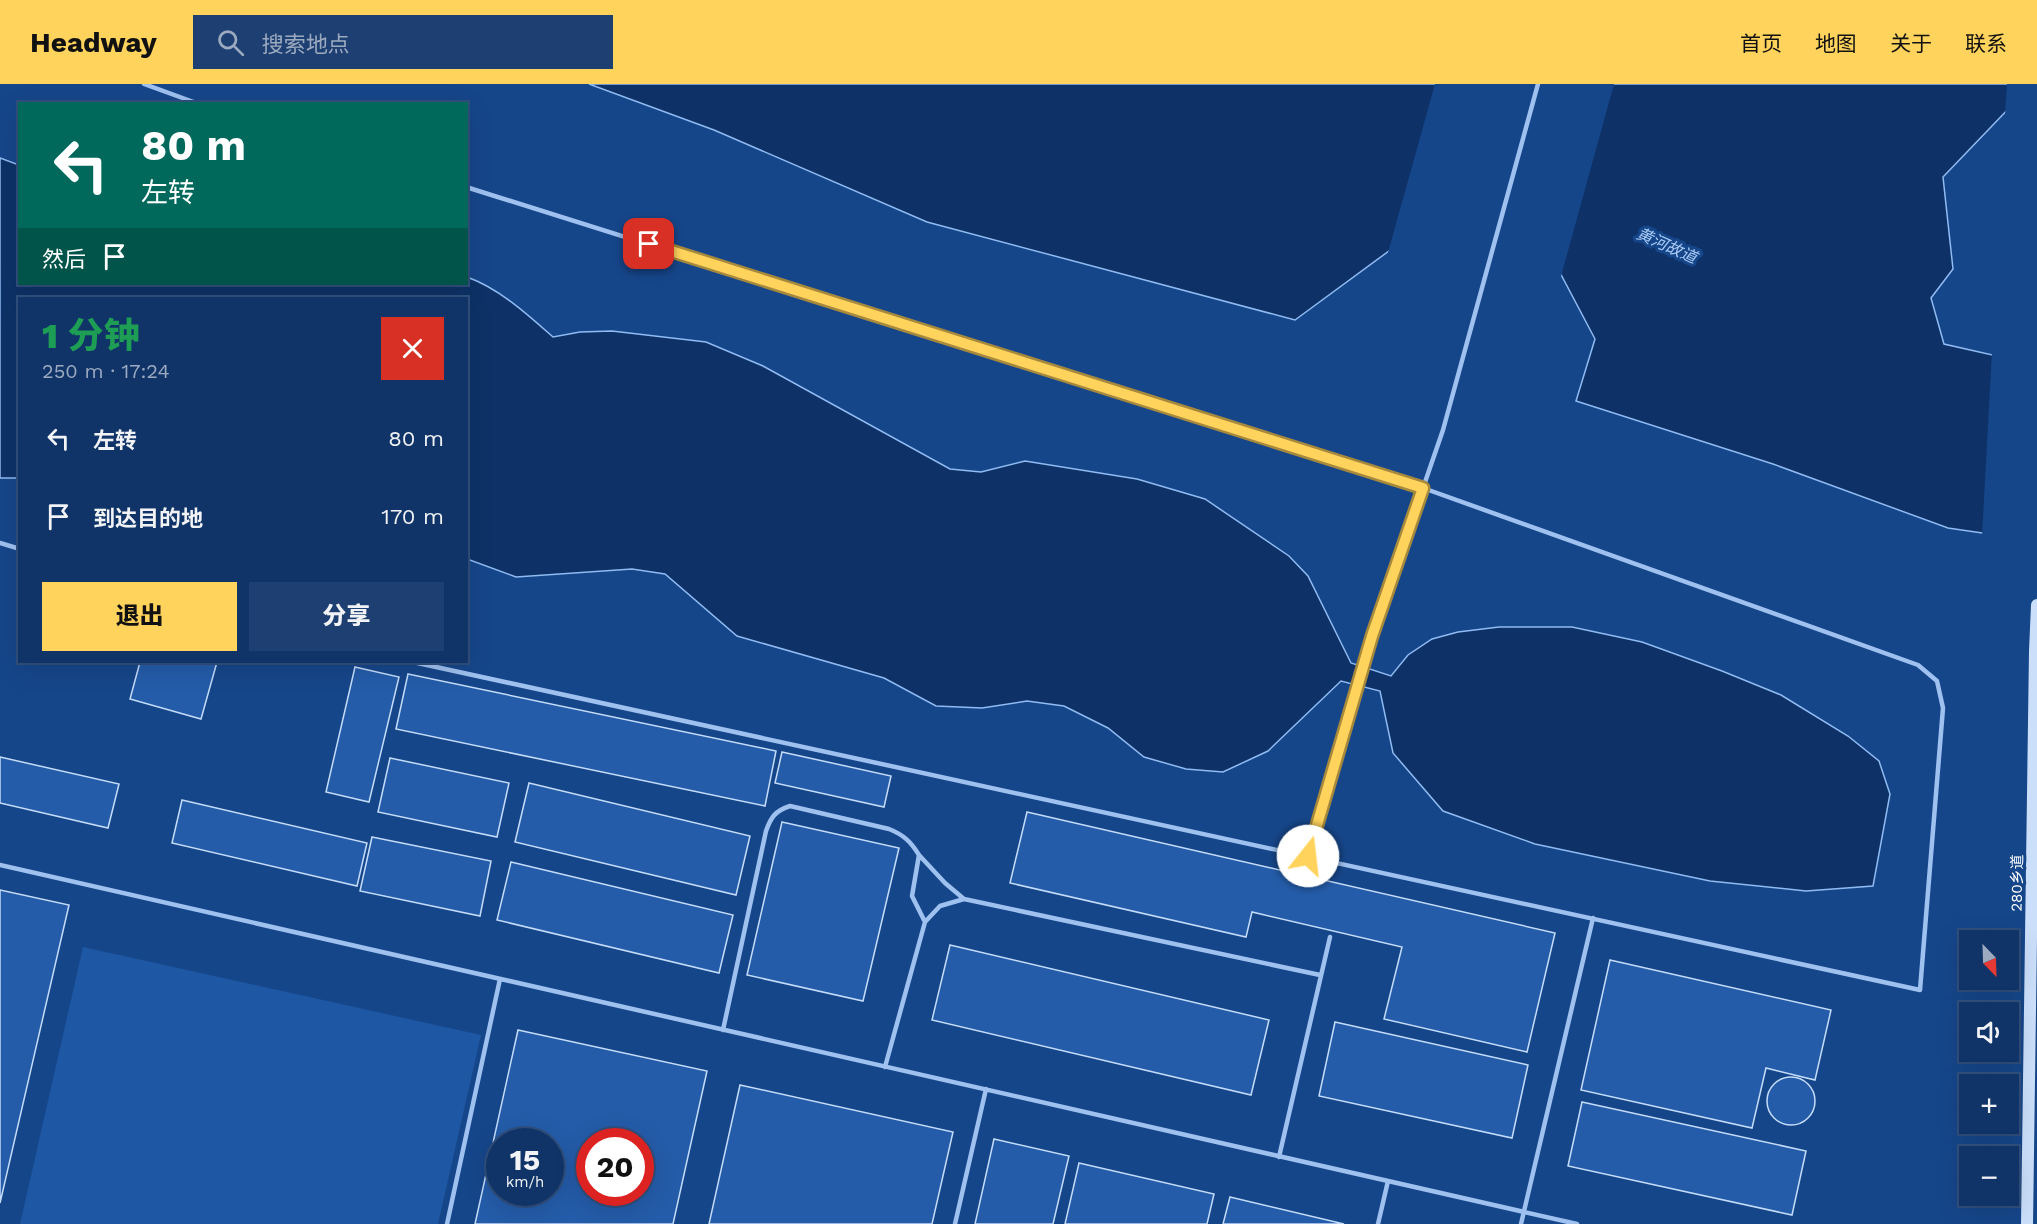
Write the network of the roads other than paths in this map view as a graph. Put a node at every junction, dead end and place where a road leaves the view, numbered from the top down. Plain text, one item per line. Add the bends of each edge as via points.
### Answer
1 (144, 84) edge
2 (1538, 84) edge
3 (193, 102) edge
4 (468, 188) edge
5 (1423, 488) junction
6 (0, 543) edge
7 (18, 548) edge
8 (2037, 605) edge
9 (418, 663) edge
10 (919, 855) junction
11 (1308, 856) junction
12 (0, 865) edge
13 (964, 899) junction
14 (1593, 918) junction
15 (925, 922) junction
16 (1330, 937) dead end
17 (1320, 975) junction
18 (500, 979) junction
19 (723, 1030) junction
20 (885, 1067) junction
21 (986, 1089) junction
22 (1279, 1156) junction
23 (1389, 1181) junction
24 (1524, 1212) junction
25 (447, 1224) edge
26 (955, 1224) edge
27 (1378, 1224) edge
28 (1521, 1224) edge
29 (1577, 1224) edge
30 (2026, 1224) edge

1 - 3 lane
2 - 5 lane via 1443,430
4 - 5 lane
5 - 11 lane via 1372,636
5 - 14 lane via 1918,665 1936,681 1943,708 1920,990
6 - 7 lane
8 - 30 main road, 280乡道
9 - 11 lane
10 - 13 lane
10 - 15 lane via 912,896
10 - 19 lane via 911,842 889,829 790,806 778,810 766,831
11 - 14 lane
12 - 18 lane
13 - 15 lane via 940,906
13 - 17 lane
14 - 24 lane
15 - 20 lane
16 - 17 lane
17 - 22 lane
18 - 19 lane
18 - 25 lane
19 - 20 lane
20 - 21 lane
21 - 22 lane
21 - 26 lane
22 - 23 lane
23 - 24 lane
23 - 27 lane
24 - 28 lane
24 - 29 lane

